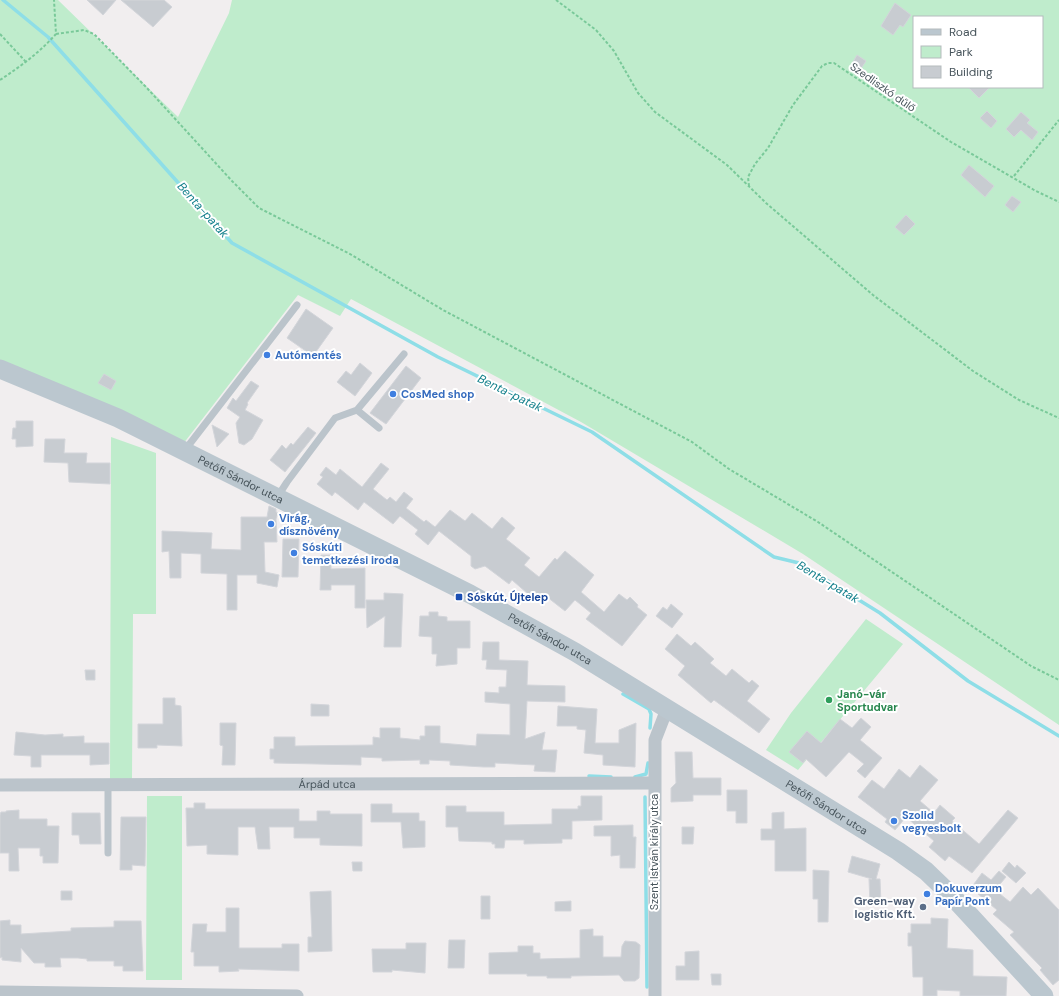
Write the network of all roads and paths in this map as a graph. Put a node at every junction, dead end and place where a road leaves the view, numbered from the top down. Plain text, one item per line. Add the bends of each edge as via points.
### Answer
1 (54, 0) edge
2 (556, 0) edge
3 (0, 34) edge
4 (56, 34) junction
5 (27, 63) junction
6 (0, 80) edge
7 (1059, 120) edge
8 (1014, 176) junction
9 (749, 187) junction
10 (1059, 202) edge
11 (297, 304) dead end
12 (404, 354) dead end
13 (0, 369) edge
14 (358, 410) junction
15 (1059, 418) edge
16 (379, 428) dead end
17 (185, 451) junction
18 (278, 497) junction
19 (1059, 680) edge
20 (667, 710) junction
21 (108, 783) junction
22 (654, 783) junction
23 (0, 785) edge
24 (108, 853) dead end
25 (0, 992) edge
26 (106, 995) edge
27 (297, 996) edge
28 (655, 996) edge
29 (1044, 996) edge

1 - 4 path via 53,18
2 - 9 path via 596,30 614,51 638,93 655,112 719,159
3 - 5 path
4 - 5 path
4 - 19 path via 84,30 94,34 259,208 350,254 443,310 692,442 730,469 818,522 1031,666
5 - 6 path
7 - 8 path
8 - 9 path, Szedliszkó dűlő via 951,142 834,63 828,63 822,66 793,104 748,177
8 - 10 path, Szedliszkó dűlő via 1034,190
9 - 15 path via 818,249 930,340 1019,400
11 - 17 lane
12 - 14 lane
13 - 17 main road, Petőfi Sándor utca via 118,418
14 - 16 lane
14 - 18 lane via 335,418
17 - 18 main road, Petőfi Sándor utca
18 - 20 main road, Petőfi Sándor utca via 516,619 575,652
20 - 22 street, Szent István király utca via 656,735
20 - 29 main road, Petőfi Sándor utca via 898,851 926,871 975,919
21 - 22 street, Árpád utca
21 - 23 street, Árpád utca
21 - 24 lane
22 - 28 street, Szent István király utca
25 - 26 street
26 - 27 street

